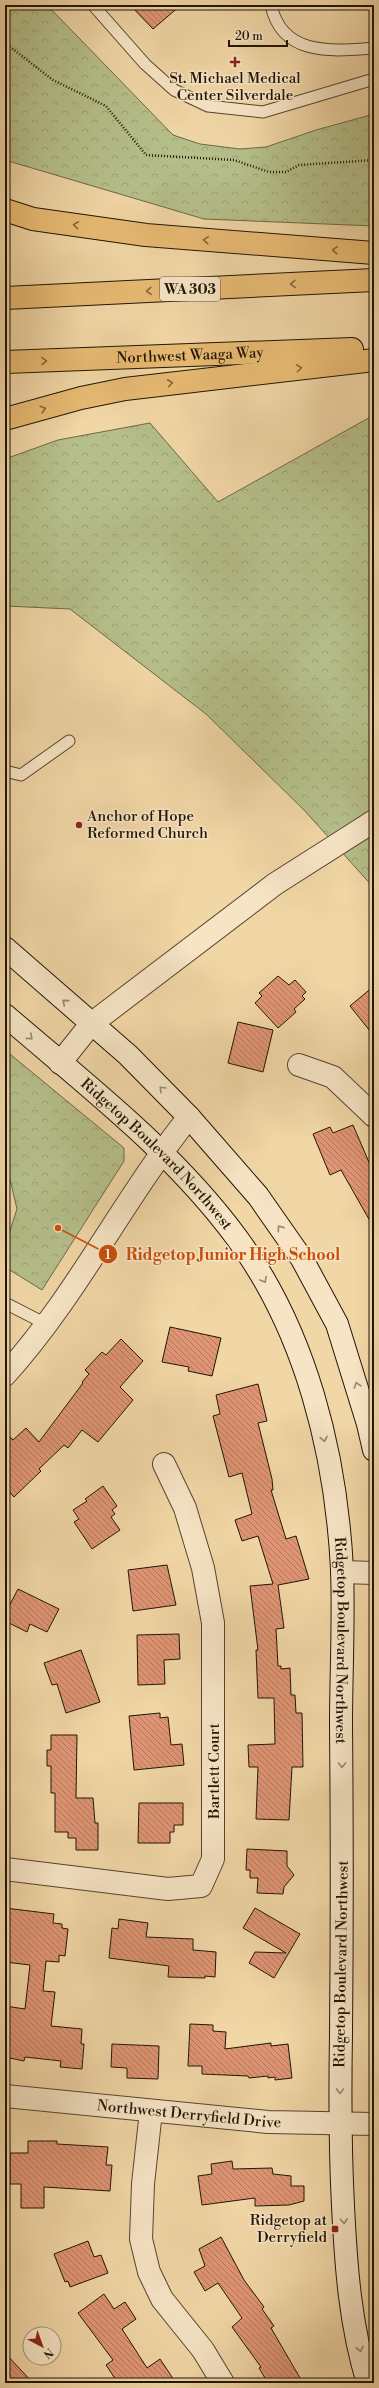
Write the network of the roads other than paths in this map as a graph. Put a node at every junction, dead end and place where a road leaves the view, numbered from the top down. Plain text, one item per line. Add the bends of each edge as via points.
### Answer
1 (93, 5) edge
2 (271, 5) edge
3 (374, 48) edge
4 (374, 78) edge
5 (5, 210) edge
6 (374, 253) edge
7 (374, 280) edge
8 (5, 298) edge
9 (374, 348) edge
10 (374, 360) edge
11 (5, 362) edge
12 (5, 419) edge
13 (70, 741) dead end
14 (5, 771) edge
15 (374, 821) edge
16 (5, 948) edge
17 (5, 1015) edge
18 (91, 1024) junction
19 (60, 1063) junction
20 (299, 1065) dead end
21 (374, 1116) edge
22 (189, 1117) junction
23 (162, 1150) junction
24 (5, 1303) edge
25 (46, 1324) junction
26 (5, 1375) edge
27 (374, 1450) edge
28 (164, 1464) dead end
29 (342, 1572) junction
30 (374, 1573) edge
31 (5, 1867) edge
32 (5, 2096) edge
33 (151, 2111) junction
34 (339, 2123) junction
35 (374, 2124) edge
36 (223, 2383) edge
37 (368, 2383) edge

1 - 4 lane via 145,64 174,90 208,106 263,112
2 - 3 lane via 281,29 294,41 311,48 332,51
6 -> 5 highway via 146,235 33,219
7 -> 8 highway, WA 303
11 -> 9 highway, Northwest Waaga Way
12 -> 10 highway via 125,389
13 - 14 lane via 21,775
15 - 18 street via 275,884
18 -> 16 street
17 -> 19 street, Ridgetop Boulevard Northwest
18 - 19 street
22 -> 18 street via 128,1055
19 - 23 street, Ridgetop Boulevard Northwest
20 - 21 street via 333,1077
22 - 23 street
27 -> 22 street via 337,1324 320,1290 258,1196
23 - 25 street
23 -> 29 street, Ridgetop Boulevard Northwest via 196,1187 238,1240 275,1301 299,1353 322,1427 337,1508
24 - 25 lane
25 - 26 street
28 - 31 street, Bartlett Court via 185,1508 203,1568 213,1623 213,1859 201,1886 168,1889
29 - 30 street
29 -> 34 street, Ridgetop Boulevard Northwest
32 - 33 street, Northwest Derryfield Drive
33 - 34 street, Northwest Derryfield Drive via 268,2122
33 - 36 street via 143,2184 141,2239 149,2272 162,2299 203,2350
34 - 35 street, Northwest Derryfield Drive
34 -> 37 street, Ridgetop Boulevard Northwest via 346,2265 352,2314

